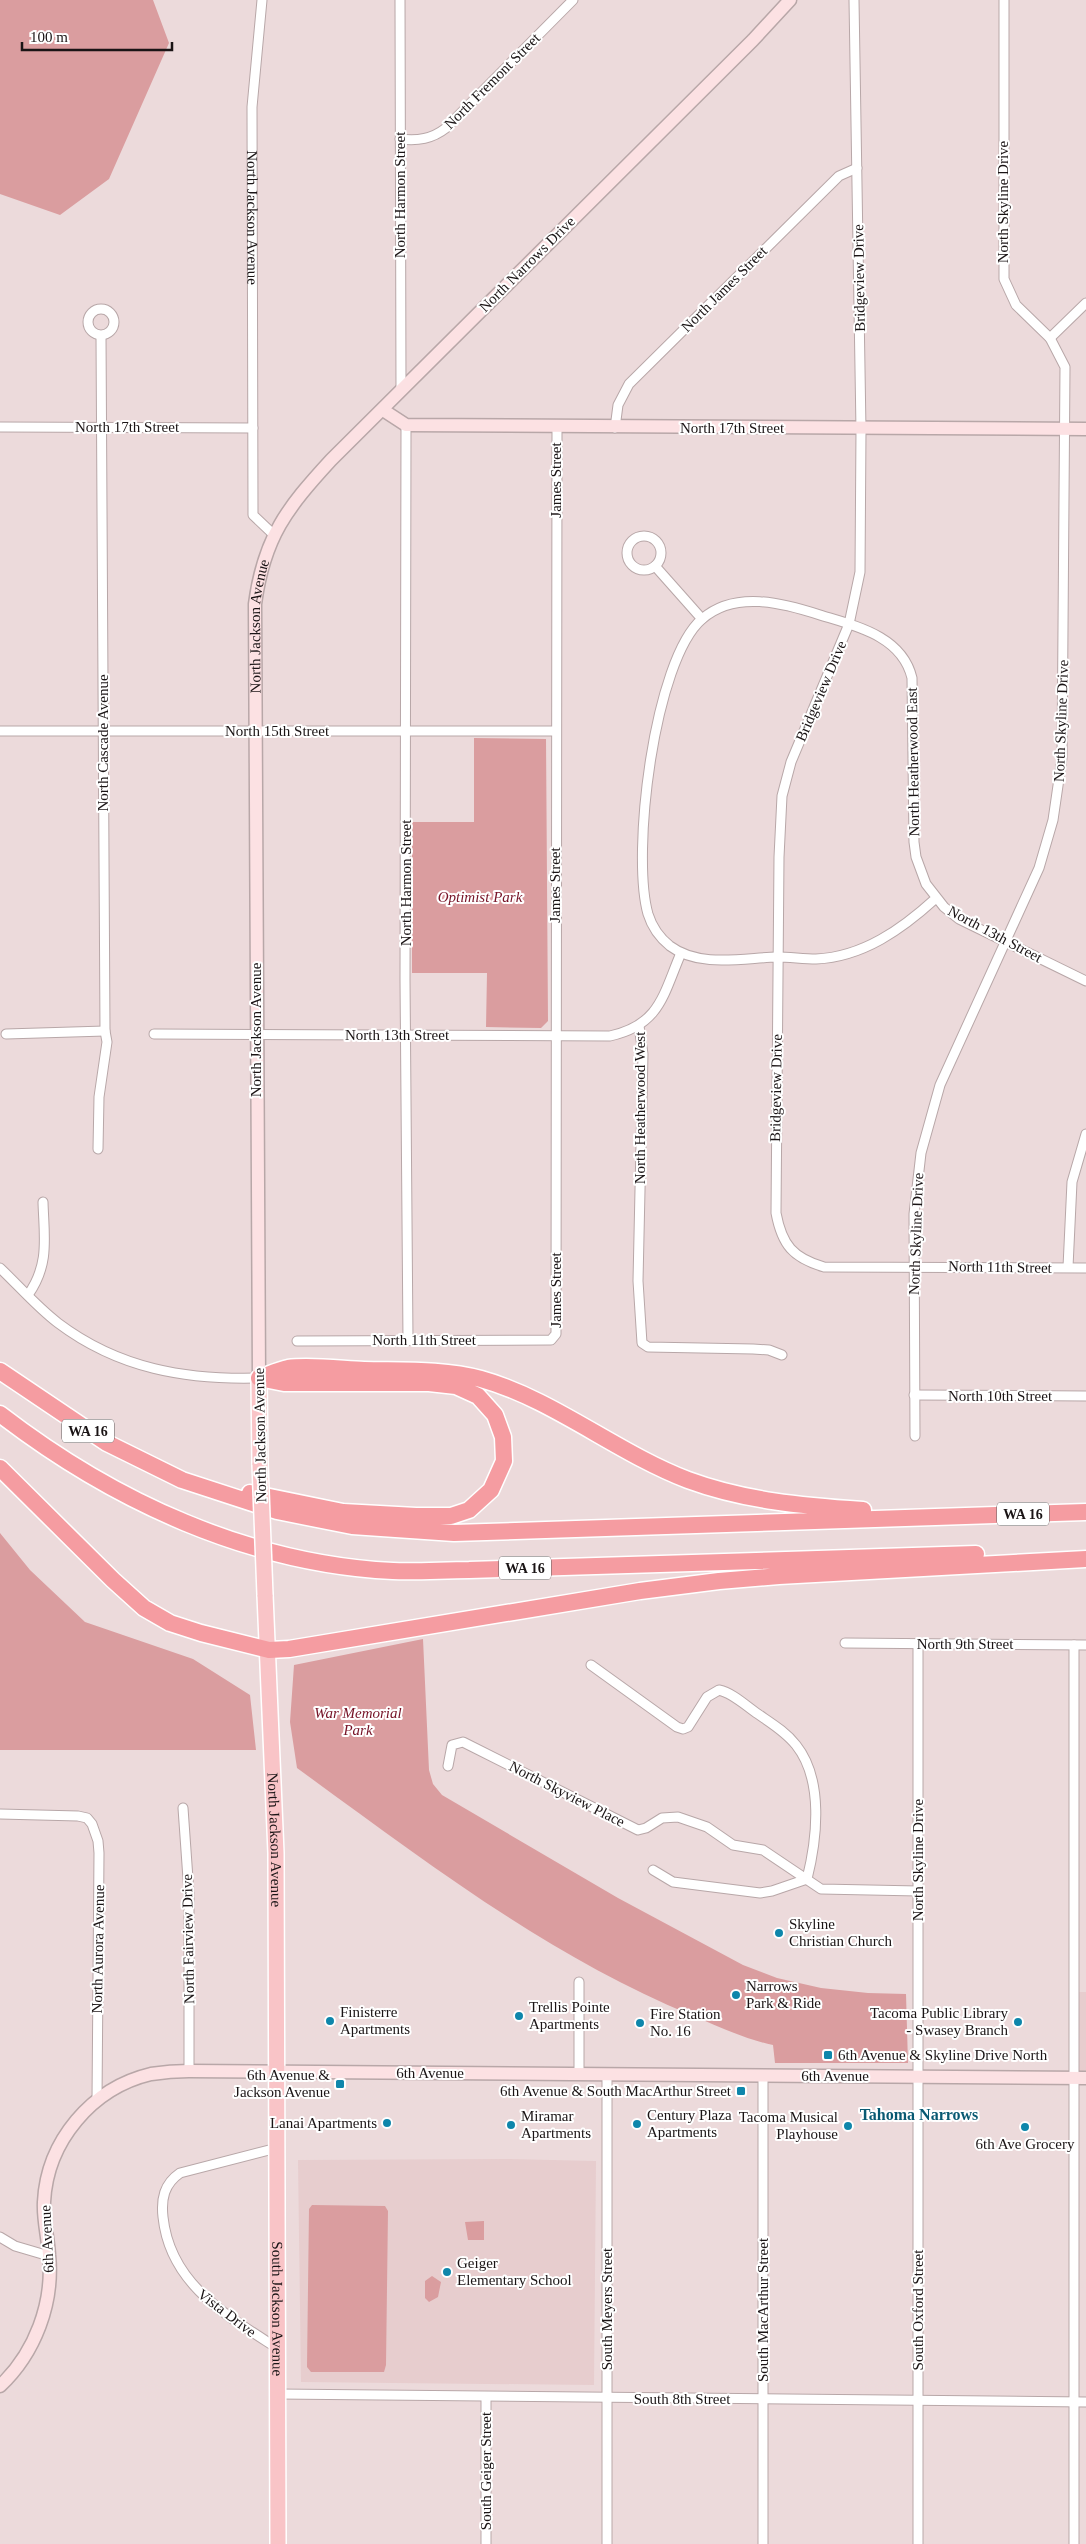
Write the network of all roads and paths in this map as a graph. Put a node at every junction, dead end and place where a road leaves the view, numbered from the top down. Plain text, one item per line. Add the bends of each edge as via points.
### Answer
1 (262, 0) edge
2 (400, 0) edge
3 (573, 0) edge
4 (790, 0) edge
5 (854, 0) edge
6 (1004, 0) edge
7 (400, 139) junction
8 (857, 168) junction
9 (1086, 302) edge
10 (101, 336) dead end
11 (1050, 338) junction
12 (401, 390) junction
13 (383, 410) junction
14 (406, 425) junction
15 (102, 426) junction
16 (0, 427) edge
17 (557, 427) junction
18 (254, 428) junction
19 (615, 428) junction
20 (1066, 429) junction
21 (1086, 429) edge
22 (861, 430) junction
23 (273, 534) junction
24 (655, 566) dead end
25 (702, 619) junction
26 (849, 624) junction
27 (0, 730) edge
28 (102, 731) junction
29 (254, 731) junction
30 (406, 731) junction
31 (555, 732) junction
32 (935, 899) junction
33 (1006, 942) junction
34 (681, 953) junction
35 (780, 957) junction
36 (1086, 981) edge
37 (639, 1026) junction
38 (105, 1031) junction
39 (6, 1034) dead end
40 (154, 1034) dead end
41 (256, 1034) junction
42 (406, 1035) junction
43 (556, 1036) junction
44 (1086, 1134) edge
45 (98, 1149) dead end
46 (43, 1202) dead end
47 (914, 1266) junction
48 (0, 1268) edge
49 (1068, 1268) junction
50 (1086, 1268) edge
51 (28, 1295) junction
52 (408, 1340) junction
53 (550, 1340) joint
54 (297, 1341) dead end
55 (782, 1355) dead end
56 (0, 1371) edge
57 (259, 1378) junction
58 (914, 1395) junction
59 (1086, 1396) edge
60 (0, 1414) edge
61 (915, 1436) dead end
62 (0, 1468) edge
63 (182, 1480) junction
64 (1086, 1512) edge
65 (960, 1516) junction
66 (1086, 1552) edge
67 (1086, 1559) edge
68 (845, 1642) dead end
69 (918, 1644) junction
70 (1074, 1645) junction
71 (1086, 1645) edge
72 (269, 1650) junction
73 (591, 1665) dead end
74 (448, 1766) dead end
75 (183, 1808) dead end
76 (0, 1814) edge
77 (653, 1870) dead end
78 (807, 1879) junction
79 (918, 1891) junction
80 (579, 1982) dead end
81 (189, 2070) junction
82 (276, 2072) junction
83 (579, 2074) junction
84 (607, 2075) junction
85 (763, 2076) junction
86 (918, 2077) junction
87 (1080, 2078) edge
88 (97, 2100) junction
89 (276, 2148) junction
90 (0, 2237) edge
91 (50, 2256) junction
92 (277, 2348) junction
93 (0, 2386) edge
94 (277, 2394) junction
95 (486, 2397) junction
96 (607, 2398) junction
97 (763, 2399) junction
98 (918, 2401) junction
99 (1074, 2402) junction
100 (1086, 2402) edge
101 (278, 2544) edge
102 (486, 2544) edge
103 (607, 2544) edge
104 (763, 2544) edge
105 (918, 2544) edge
106 (1074, 2544) edge

1 - 18 street, North Jackson Avenue via 252,107
2 - 7 street, North Harmon Street
3 - 7 street, North Fremont Street via 446,128 431,138
4 - 12 main road, North Narrows Drive
5 - 8 street, Bridgeview Drive
6 - 11 street, North Skyline Drive via 1004,279 1016,305
7 - 12 street, North Harmon Street
8 - 19 street, North James Street via 839,176 629,384 618,405
8 - 22 street, Bridgeview Drive
9 - 11 street
10 - 15 street, North Cascade Avenue
11 - 20 street, North Skyline Drive via 1065,367
12 - 13 main road, North Narrows Drive
13 - 14 main road
13 - 23 main road, North Narrows Drive via 298,497
14 - 17 main road, North 17th Street
14 - 30 street, North Harmon Street
15 - 16 street, North 17th Street
15 - 18 street, North 17th Street
15 - 28 street, North Cascade Avenue
17 - 19 main road, North 17th Street
17 - 31 street, James Street
18 - 23 street, North Jackson Avenue via 253,515
19 - 22 main road, North 17th Street
20 - 21 main road, North 17th Street
20 - 22 main road, North 17th Street
20 - 33 street, North Skyline Drive via 1064,733 1060,777 1048,842
22 - 26 street, Bridgeview Drive via 860,572
23 - 29 main road, North Jackson Avenue via 259,572 255,604
24 - 25 street
25 - 26 street via 724,608 756,601 798,608
25 - 34 street via 683,648 662,708 650,756 645,799 647,906 657,932
26 - 32 street, North Heatherwood East via 890,644 903,657 910,672 913,693 914,850 919,869
26 - 35 street, Bridgeview Drive via 798,744 784,787 780,836
27 - 28 street, North 15th Street
28 - 29 street, North 15th Street
28 - 38 street, North Cascade Avenue
29 - 30 street, North 15th Street
29 - 41 main road, North Jackson Avenue
30 - 31 street, North 15th Street
30 - 42 street, North Harmon Street
31 - 43 street, James Street
32 - 33 street, North 13th Street via 959,919
32 - 35 street, North 13th Street via 894,932 856,951 815,959
33 - 36 street, North 13th Street
33 - 47 street, North Skyline Drive via 960,1039 930,1116 916,1192
34 - 35 street, North 13th Street via 708,960
34 - 37 street, North Heatherwood West via 660,1003
35 - 47 street, Bridgeview Drive via 775,1192 782,1238 802,1259 824,1267
37 - 43 street, North 13th Street via 610,1036
37 - 55 street, North Heatherwood West via 643,1054 638,1273 642,1343 648,1347 769,1350
38 - 39 street
38 - 45 street, North Cascade Avenue via 107,1042 99,1097
40 - 41 street, North 13th Street
41 - 42 street, North 13th Street
41 - 57 main road, North Jackson Avenue
42 - 43 street, North 13th Street
42 - 52 street, North Harmon Street
43 - 53 street, James Street via 557,1327 556,1336
44 - 49 street via 1072,1182
46 - 51 street via 45,1260 39,1280
47 - 49 street, North 11th Street
47 - 58 street, North Skyline Drive
48 - 51 street
49 - 50 street, North 11th Street
51 - 57 street via 58,1323 91,1343 140,1365 186,1376
52 - 53 street, North 11th Street
52 - 54 street, North 11th Street
56 - 63 highway, WA 16 via 106,1443
57 - 63 highway via 284,1384 429,1383 456,1386 478,1396 495,1415 503,1437 504,1461 491,1490 469,1510 451,1516 342,1512
57 - 65 highway via 288,1368 452,1373 508,1388 649,1464 728,1493 800,1506
57 - 72 main road, North Jackson Avenue, bridge
58 - 59 street, North 10th Street
58 - 61 street, North Skyline Drive
60 - 66 highway, WA 16 via 111,1488 170,1517 272,1553 344,1566 393,1571 469,1570
62 - 72 highway via 144,1608 178,1626
63 - 65 highway, WA 16 via 277,1511 352,1526 454,1533
64 - 65 highway, WA 16
67 - 72 highway via 719,1581
68 - 69 street, North 9th Street
69 - 70 street, North 9th Street
69 - 79 street, North Skyline Drive
70 - 71 street, North 9th Street
70 - 87 street
72 - 82 main road, North Jackson Avenue via 276,1853
73 - 78 street via 677,1727 683,1729 688,1726 707,1697 719,1690 792,1741 807,1764 813,1789 813,1856
74 - 78 street, North Skyview Place via 452,1745 463,1742 638,1830 662,1818 689,1820 707,1827 733,1845 764,1850
75 - 81 street, North Fairview Drive via 189,1898
76 - 88 street, North Aurora Avenue via 86,1818 92,1824 98,1841
77 - 78 street via 673,1882 760,1893
78 - 79 street, North Skyview Place via 821,1890
79 - 86 street, North Skyline Drive
80 - 83 street
81 - 82 main road, 6th Avenue
81 - 88 main road, 6th Avenue via 151,2074
82 - 83 main road, 6th Avenue
82 - 89 main road, South Jackson Avenue
83 - 84 main road, 6th Avenue
84 - 85 main road, 6th Avenue
84 - 96 street, South Meyers Street
85 - 86 main road, 6th Avenue
85 - 97 street, South MacArthur Street
86 - 87 main road, 6th Avenue
86 - 98 street, South Oxford Street
87 - 99 street
88 - 91 main road, 6th Avenue via 68,2131 50,2167 44,2206
89 - 92 main road, South Jackson Avenue
89 - 92 street, Vista Drive via 180,2173 164,2191 162,2210 173,2255 194,2289
90 - 91 street via 15,2246
91 - 93 main road, 6th Avenue via 49,2288 42,2321 26,2354
92 - 94 main road, South Jackson Avenue
94 - 95 street, South 8th Street
94 - 101 main road, South Jackson Avenue
95 - 96 street, South 8th Street
95 - 102 street, South Geiger Street
96 - 97 street, South 8th Street
96 - 103 street, South Meyers Street
97 - 98 street, South 8th Street
97 - 104 street, South MacArthur Street
98 - 99 street, South 8th Street
98 - 105 street, South Oxford Street
99 - 100 street, South 8th Street
99 - 106 street

